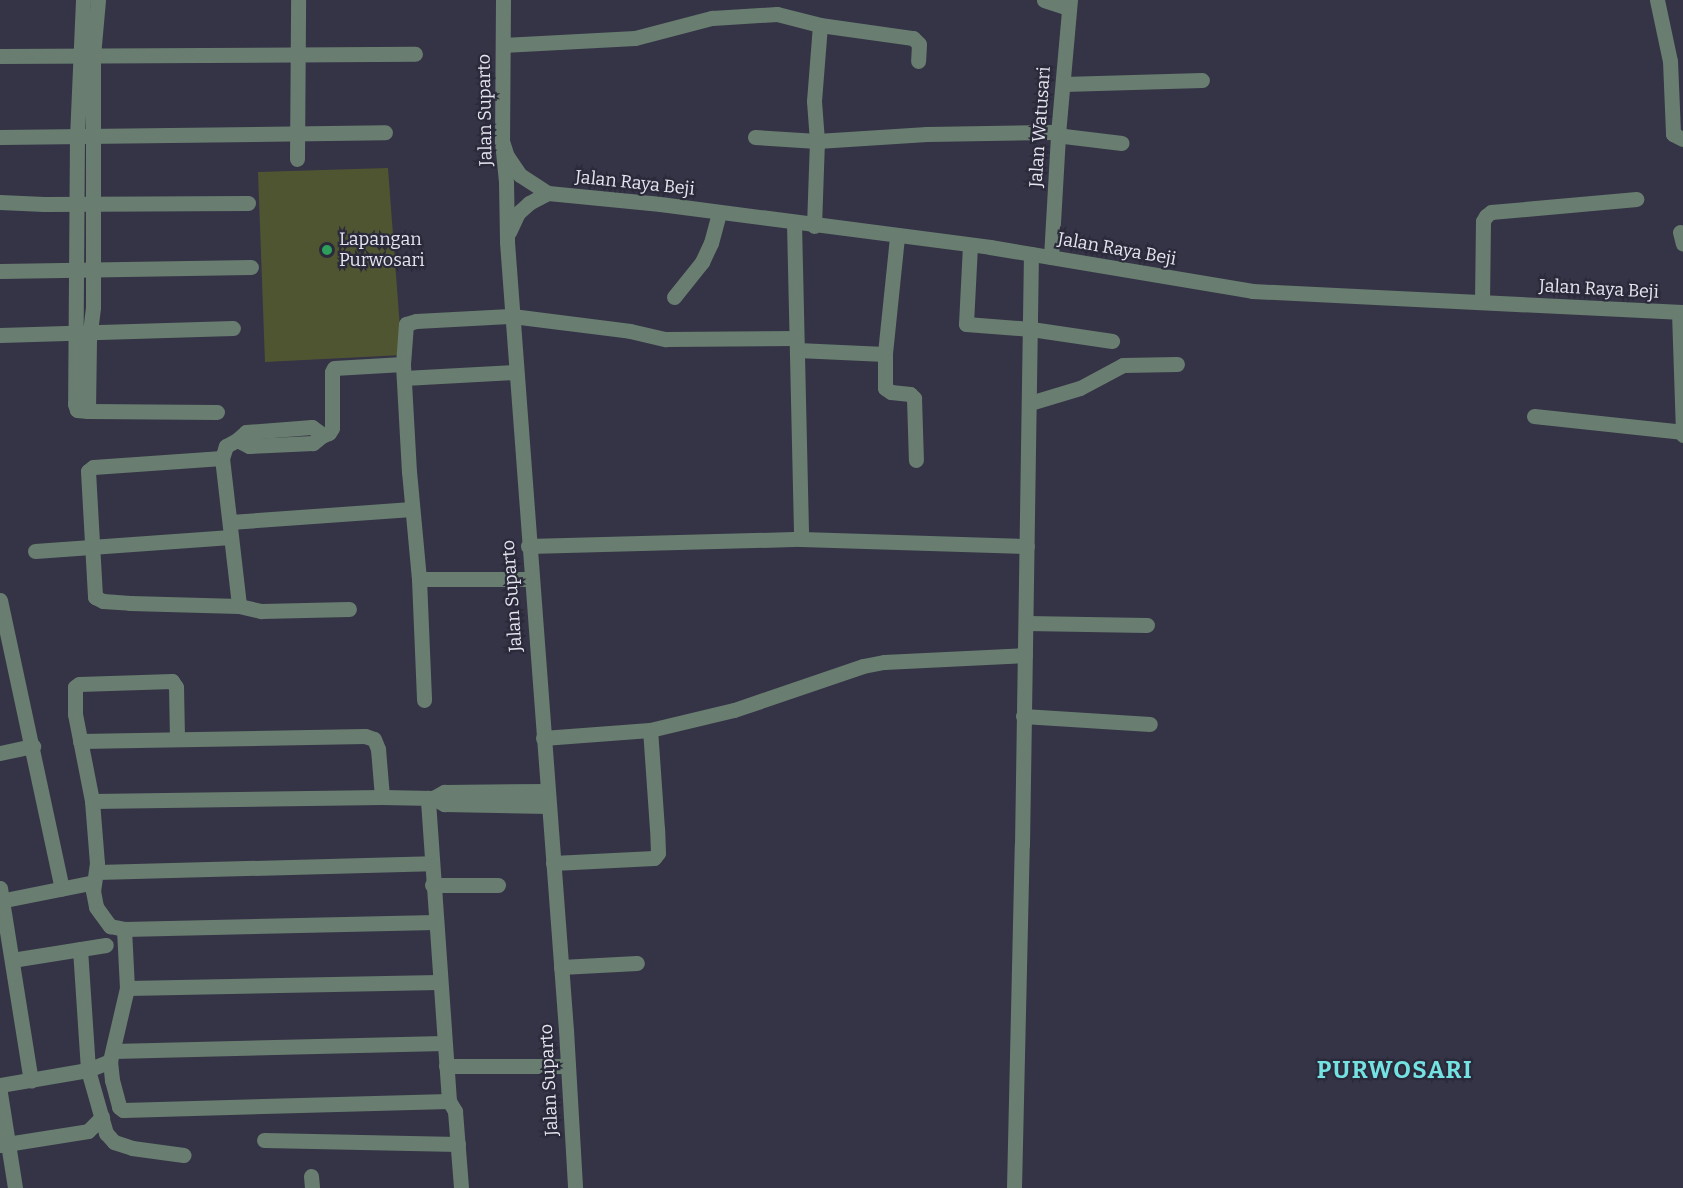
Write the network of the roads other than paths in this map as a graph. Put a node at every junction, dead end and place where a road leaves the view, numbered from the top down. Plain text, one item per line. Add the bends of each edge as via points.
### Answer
1 (83, 0) edge
2 (98, 0) edge
3 (298, 0) edge
4 (503, 0) edge
5 (1044, 0) edge
6 (1657, 0) edge
7 (1070, 4) edge
8 (820, 24) junction
9 (503, 45) junction
10 (415, 54) dead end
11 (298, 55) junction
12 (0, 56) edge
13 (86, 56) junction
14 (918, 62) dead end
15 (1202, 80) dead end
16 (1063, 84) junction
17 (298, 132) junction
18 (385, 132) dead end
19 (1058, 134) junction
20 (84, 135) junction
21 (0, 137) edge
22 (755, 137) dead end
23 (1683, 139) edge
24 (502, 141) junction
25 (818, 141) junction
26 (1122, 143) dead end
27 (297, 159) dead end
28 (548, 193) junction
29 (1636, 199) dead end
30 (0, 202) edge
31 (85, 203) junction
32 (248, 203) dead end
33 (719, 213) junction
34 (794, 223) junction
35 (814, 226) junction
36 (897, 237) junction
37 (507, 242) junction
38 (970, 245) junction
39 (1031, 254) junction
40 (1051, 257) junction
41 (251, 267) dead end
42 (85, 270) junction
43 (0, 271) edge
44 (674, 297) dead end
45 (1482, 302) junction
46 (1681, 312) edge
47 (512, 316) junction
48 (233, 328) dead end
49 (1031, 329) junction
50 (84, 332) junction
51 (0, 334) edge
52 (1112, 341) dead end
53 (797, 344) junction
54 (885, 354) junction
55 (1177, 364) dead end
56 (404, 371) junction
57 (516, 372) junction
58 (1030, 403) junction
59 (216, 412) dead end
60 (1534, 416) dead end
61 (1683, 433) edge
62 (222, 458) junction
63 (916, 460) dead end
64 (412, 509) junction
65 (231, 530) junction
66 (801, 539) junction
67 (92, 546) junction
68 (528, 546) junction
69 (1027, 546) junction
70 (35, 551) dead end
71 (419, 579) junction
72 (531, 579) junction
73 (0, 600) edge
74 (239, 606) junction
75 (349, 609) dead end
76 (2, 616) edge
77 (1026, 623) junction
78 (1147, 625) dead end
79 (1025, 654) junction
80 (424, 700) dead end
81 (1023, 716) junction
82 (1150, 724) dead end
83 (650, 730) junction
84 (177, 738) junction
85 (543, 738) junction
86 (80, 741) junction
87 (33, 746) junction
88 (0, 753) edge
89 (382, 797) junction
90 (431, 798) junction
91 (548, 799) junction
92 (92, 801) junction
93 (431, 863) junction
94 (553, 863) junction
95 (96, 877) junction
96 (432, 885) junction
97 (498, 885) dead end
98 (62, 888) junction
99 (1, 897) edge
100 (435, 922) junction
101 (123, 929) junction
102 (106, 945) dead end
103 (80, 949) junction
104 (12, 960) junction
105 (637, 963) dead end
106 (561, 967) junction
107 (439, 982) junction
108 (127, 988) junction
109 (444, 1043) junction
110 (112, 1056) junction
111 (446, 1066) junction
112 (568, 1066) junction
113 (88, 1070) junction
114 (31, 1081) junction
115 (0, 1085) edge
116 (0, 1093) edge
117 (449, 1101) junction
118 (102, 1117) junction
119 (264, 1140) dead end
120 (458, 1144) junction
121 (4, 1145) edge
122 (184, 1155) dead end
123 (15, 1188) edge
124 (461, 1188) edge
125 (575, 1188) edge
126 (1014, 1188) edge

1 - 13 street
2 - 13 street
3 - 11 street
4 - 9 street, Jalan Suparto
5 - 7 street
6 - 23 street via 1670,61 1673,134
7 - 16 street, Jalan Watusari
8 - 9 street via 777,14 736,15 635,38
8 - 14 street via 914,38 919,44
8 - 25 street via 814,101
9 - 24 street, Jalan Suparto
10 - 11 street
11 - 13 street
11 - 17 street
12 - 13 street
13 - 20 street
15 - 16 street
16 - 19 street, Jalan Watusari
17 - 18 street
17 - 20 street
17 - 27 street
19 - 25 street via 927,134
19 - 26 street
19 - 40 street, Jalan Watusari
20 - 21 street
20 - 31 street
22 - 25 street
24 - 28 street via 520,175
24 - 37 street, Jalan Suparto
25 - 35 street
28 - 33 street, Jalan Raya Beji
28 - 37 street via 529,202 518,213
29 - 45 street via 1491,212 1483,221
30 - 31 street
31 - 32 street
31 - 42 street
33 - 34 street, Jalan Raya Beji
33 - 44 street via 702,262
34 - 35 street, Jalan Raya Beji
34 - 53 street
35 - 36 street, Jalan Raya Beji
36 - 38 street, Jalan Raya Beji
36 - 54 street
37 - 47 street, Jalan Suparto
38 - 39 street, Jalan Raya Beji
38 - 49 street via 966,324
39 - 40 street, Jalan Raya Beji
39 - 49 street
40 - 45 street, Jalan Raya Beji via 1252,291
41 - 42 street
42 - 43 street
42 - 50 street
45 - 46 street, Jalan Raya Beji
46 - 61 street
47 - 53 street via 666,339
47 - 56 street via 406,324
47 - 57 street, Jalan Suparto
48 - 50 street
49 - 52 street
49 - 58 street
50 - 51 street
50 - 59 street via 88,411
53 - 54 street
53 - 66 street
54 - 63 street via 885,388 914,398
55 - 58 street via 1123,365 1080,388
56 - 57 street
56 - 62 street via 334,368 329,434 313,443 249,446 237,440 226,446
56 - 64 street
57 - 68 street, Jalan Suparto
58 - 69 street
60 - 61 street
62 - 65 street
62 - 67 street via 93,467 88,471
64 - 65 street
64 - 71 street
65 - 67 street
65 - 74 street
66 - 68 street
66 - 69 street
67 - 70 street
67 - 74 street via 93,593 99,600
68 - 72 street, Jalan Suparto
69 - 77 street
71 - 72 street
71 - 80 street
72 - 85 street, Jalan Suparto
73 - 76 street
74 - 75 street via 261,611
76 - 87 street
77 - 78 street
77 - 79 street
79 - 81 street
79 - 83 street via 928,658 863,666 734,711
81 - 82 street
81 - 126 street
83 - 85 street
83 - 94 street via 658,852 654,858
84 - 86 street
84 - 86 street via 176,687 172,681 155,680 75,687
84 - 89 street via 365,736 374,739 378,749
85 - 91 street, Jalan Suparto
86 - 92 street
87 - 88 street
87 - 98 street
89 - 90 street
89 - 92 street
90 - 91 street via 444,804
90 - 93 street
91 - 94 street, Jalan Suparto
92 - 95 street
93 - 95 street
93 - 96 street
94 - 106 street, Jalan Suparto
95 - 98 street
95 - 101 street via 96,907 110,926
96 - 97 street
96 - 100 street
98 - 99 street
99 - 104 street
100 - 101 street
100 - 107 street
101 - 108 street
102 - 103 street
103 - 104 street
103 - 113 street
104 - 114 street
105 - 106 street
106 - 112 street, Jalan Suparto
107 - 108 street
107 - 109 street
108 - 110 street
109 - 110 street
109 - 111 street
110 - 113 street
110 - 117 street via 112,1080 123,1110
111 - 112 street
111 - 117 street
112 - 125 street, Jalan Suparto
113 - 114 street
113 - 118 street
114 - 115 street
116 - 121 street
117 - 120 street via 455,1111
118 - 121 street via 88,1131
118 - 122 street via 106,1133 114,1142
119 - 120 street
120 - 124 street
121 - 123 street

